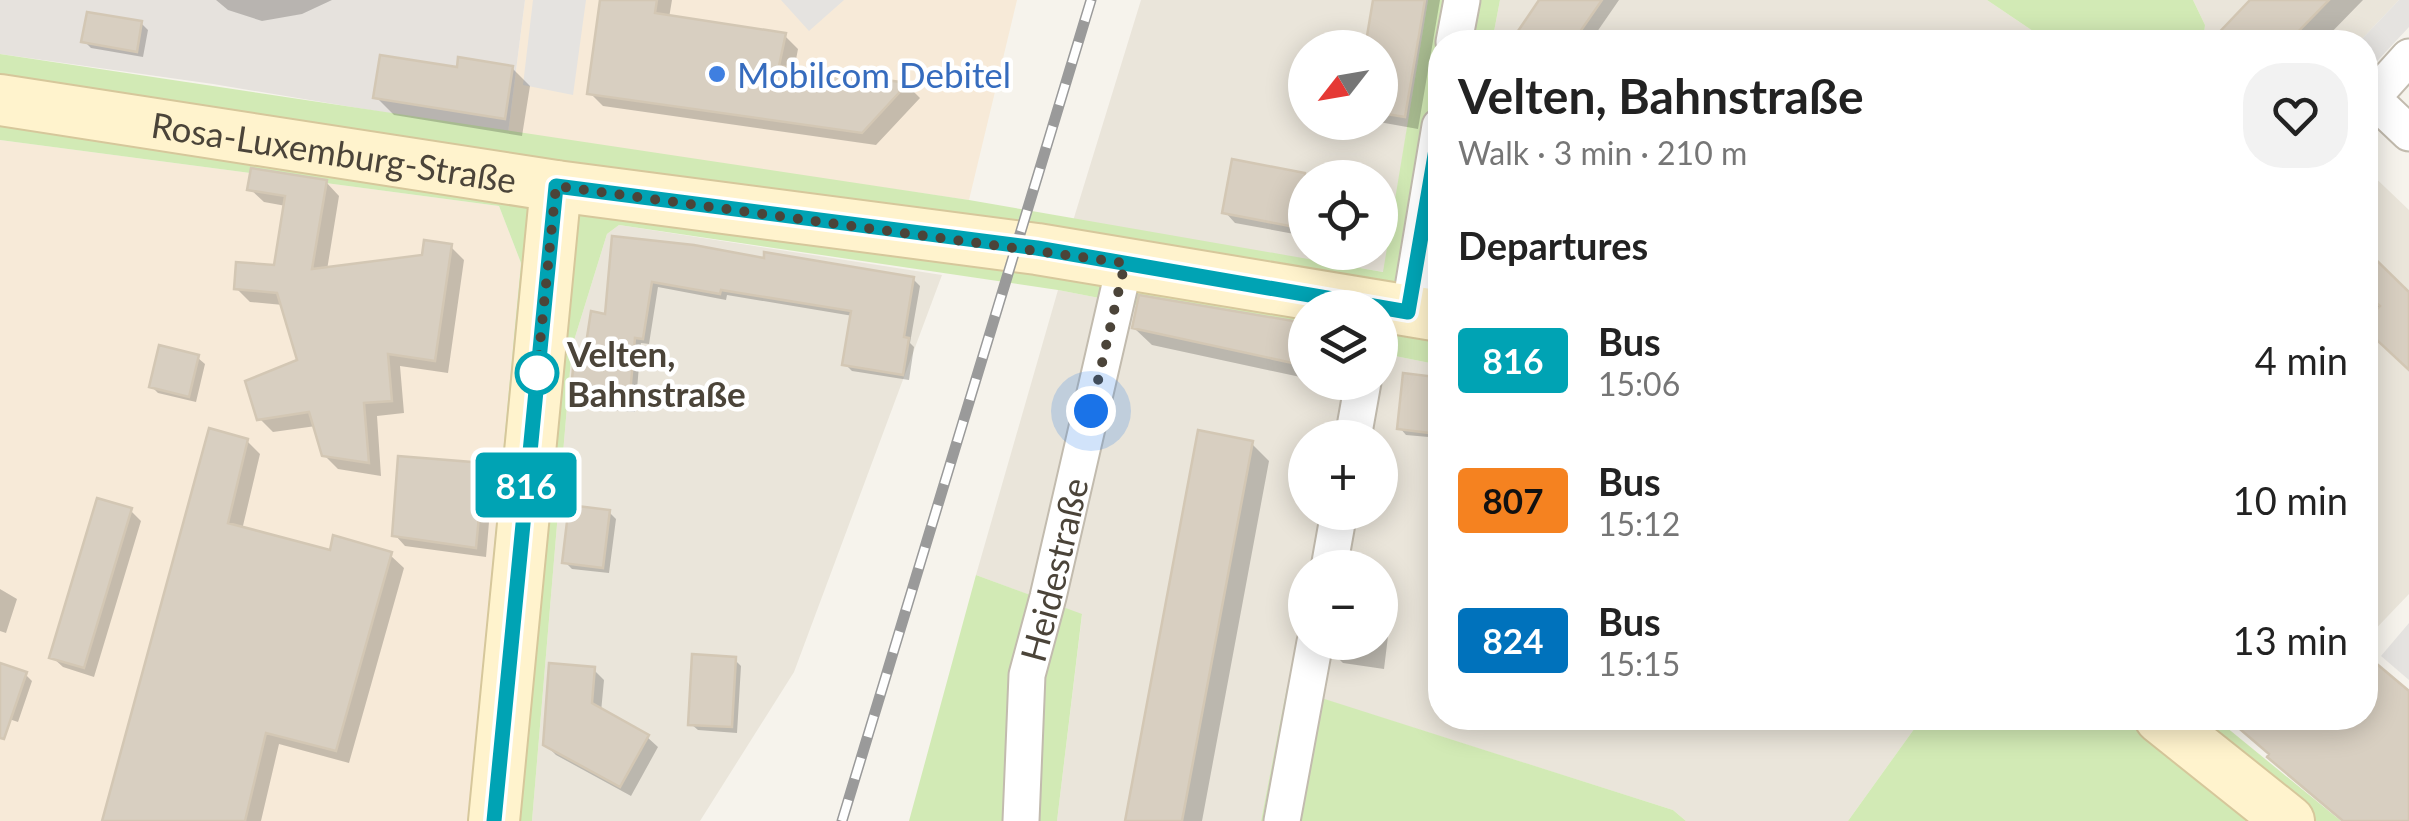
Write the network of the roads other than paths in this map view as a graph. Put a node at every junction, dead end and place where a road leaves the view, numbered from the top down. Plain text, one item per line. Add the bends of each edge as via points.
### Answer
1 (1462, 0) edge
2 (1456, 30) edge
3 (2409, 57) edge
4 (2378, 91) edge
5 (0, 100) edge
6 (2378, 104) edge
7 (2409, 133) edge
8 (1428, 181) edge
9 (556, 186) junction
10 (1125, 263) junction
11 (1400, 310) edge
12 (1312, 660) edge
13 (2175, 730) edge
14 (494, 821) edge
15 (1021, 821) edge
16 (1282, 821) edge
17 (2289, 821) edge

1 - 2 street
3 - 4 street
5 - 9 main road, Rosa-Luxemburg-Straße
6 - 7 street
8 - 11 street
9 - 10 main road, Rosa-Luxemburg-Straße
9 - 14 main road
10 - 11 main road, Rosa-Luxemburg-Straße
10 - 15 street, Heidestraße via 1027,675
12 - 16 street
13 - 17 main road

